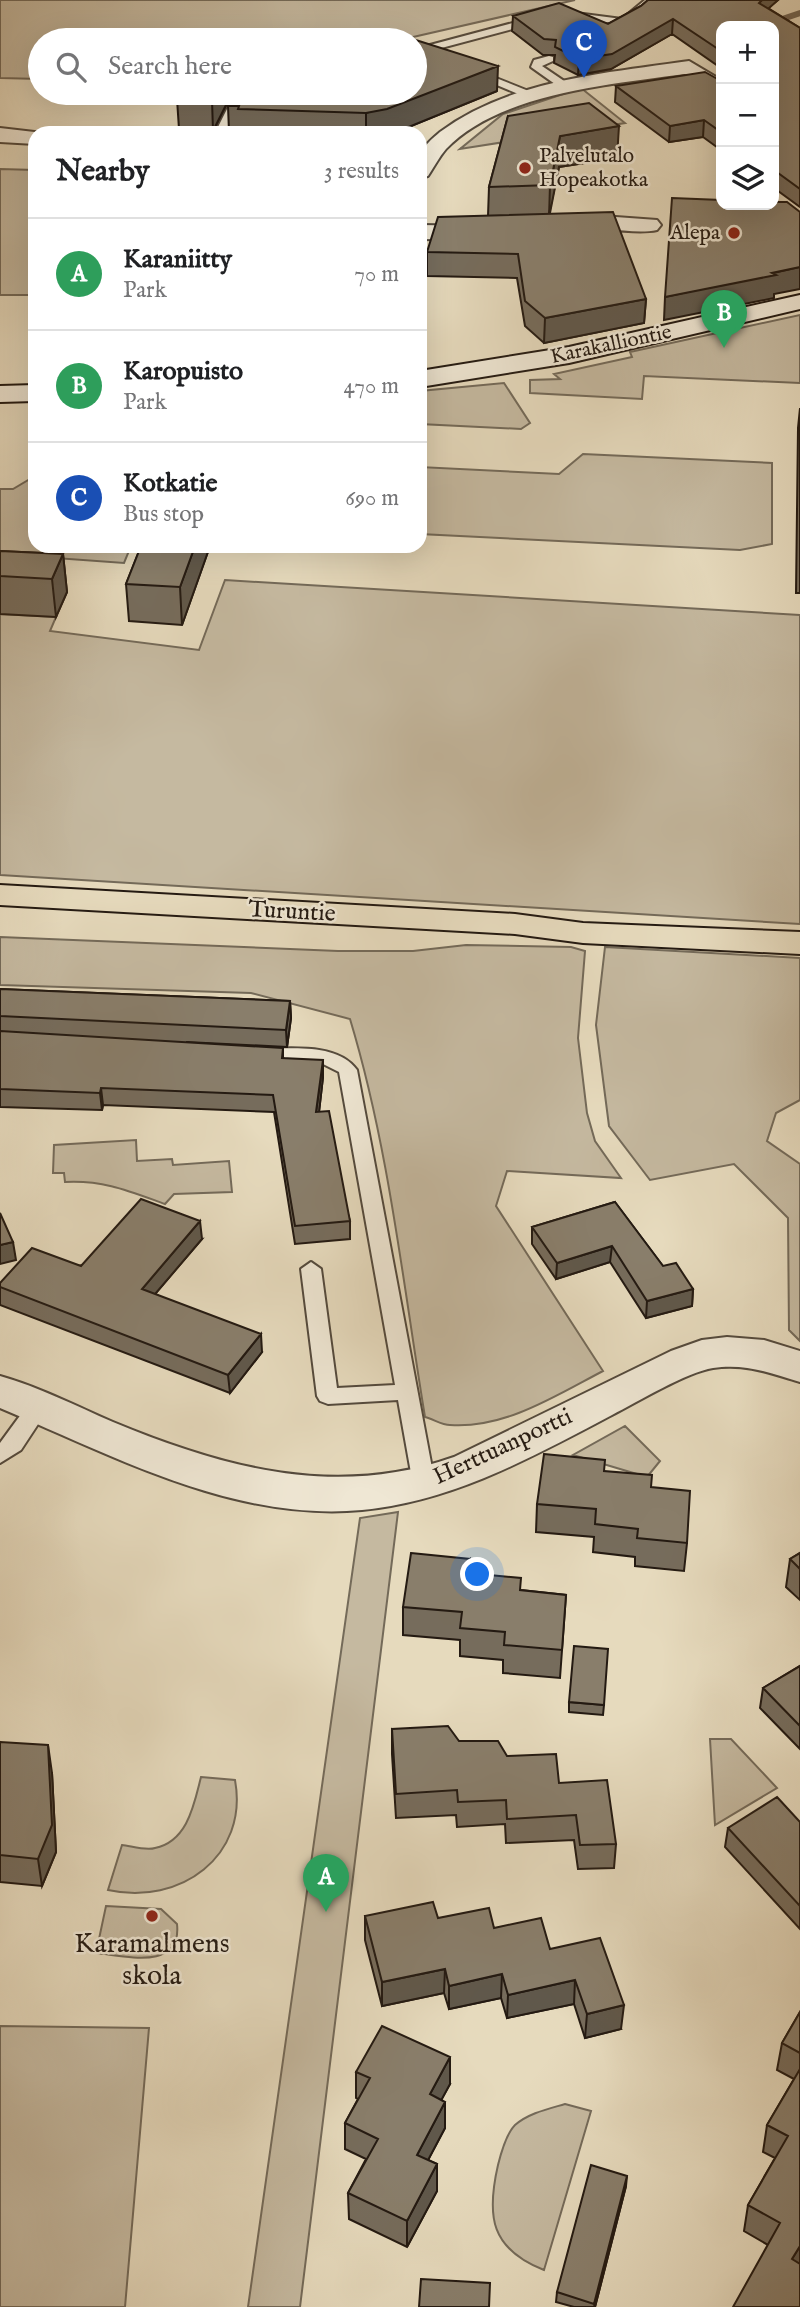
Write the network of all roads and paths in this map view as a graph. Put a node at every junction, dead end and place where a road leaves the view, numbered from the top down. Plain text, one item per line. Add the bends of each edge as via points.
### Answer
1 (651, 0) edge
2 (558, 13) edge
3 (545, 17) edge
4 (427, 49) edge
5 (549, 59) edge
6 (491, 79) edge
7 (716, 86) edge
8 (566, 87) junction
9 (532, 96) junction
10 (234, 105) edge
11 (224, 126) edge
12 (0, 135) edge
13 (28, 136) edge
14 (427, 156) edge
15 (649, 225) dead end
16 (545, 229) edge
17 (427, 232) edge
18 (511, 232) edge
19 (800, 302) edge
20 (427, 378) edge
21 (28, 393) edge
22 (0, 394) edge
23 (9, 894) edge
24 (0, 919) edge
25 (583, 933) junction
26 (800, 943) edge
27 (235, 1053) edge
28 (311, 1269) dead end
29 (800, 1367) edge
30 (406, 1392) junction
31 (19, 1399) edge
32 (0, 1455) edge
33 (424, 1484) junction

1 - 2 lane via 624,22
3 - 4 lane
5 - 8 lane via 536,67
6 - 9 lane
7 - 8 street via 689,67
8 - 9 street
9 - 14 street via 484,114 452,133
10 - 11 lane
12 - 13 street
15 - 16 street via 602,223
17 - 18 street
19 - 20 street, Karakalliontie via 569,355
21 - 22 street
23 - 25 main road, Turuntie via 515,924
24 - 25 main road, Turuntie via 514,940
25 - 26 main road, Turuntie
27 - 30 lane via 330,1058 348,1070
28 - 30 lane via 328,1395
29 - 33 street, Herttuanportti via 738,1351 701,1356 471,1468
30 - 33 lane
31 - 32 lane via 13,1444
31 - 33 street, Herttuanportti via 215,1479 247,1486 325,1495

